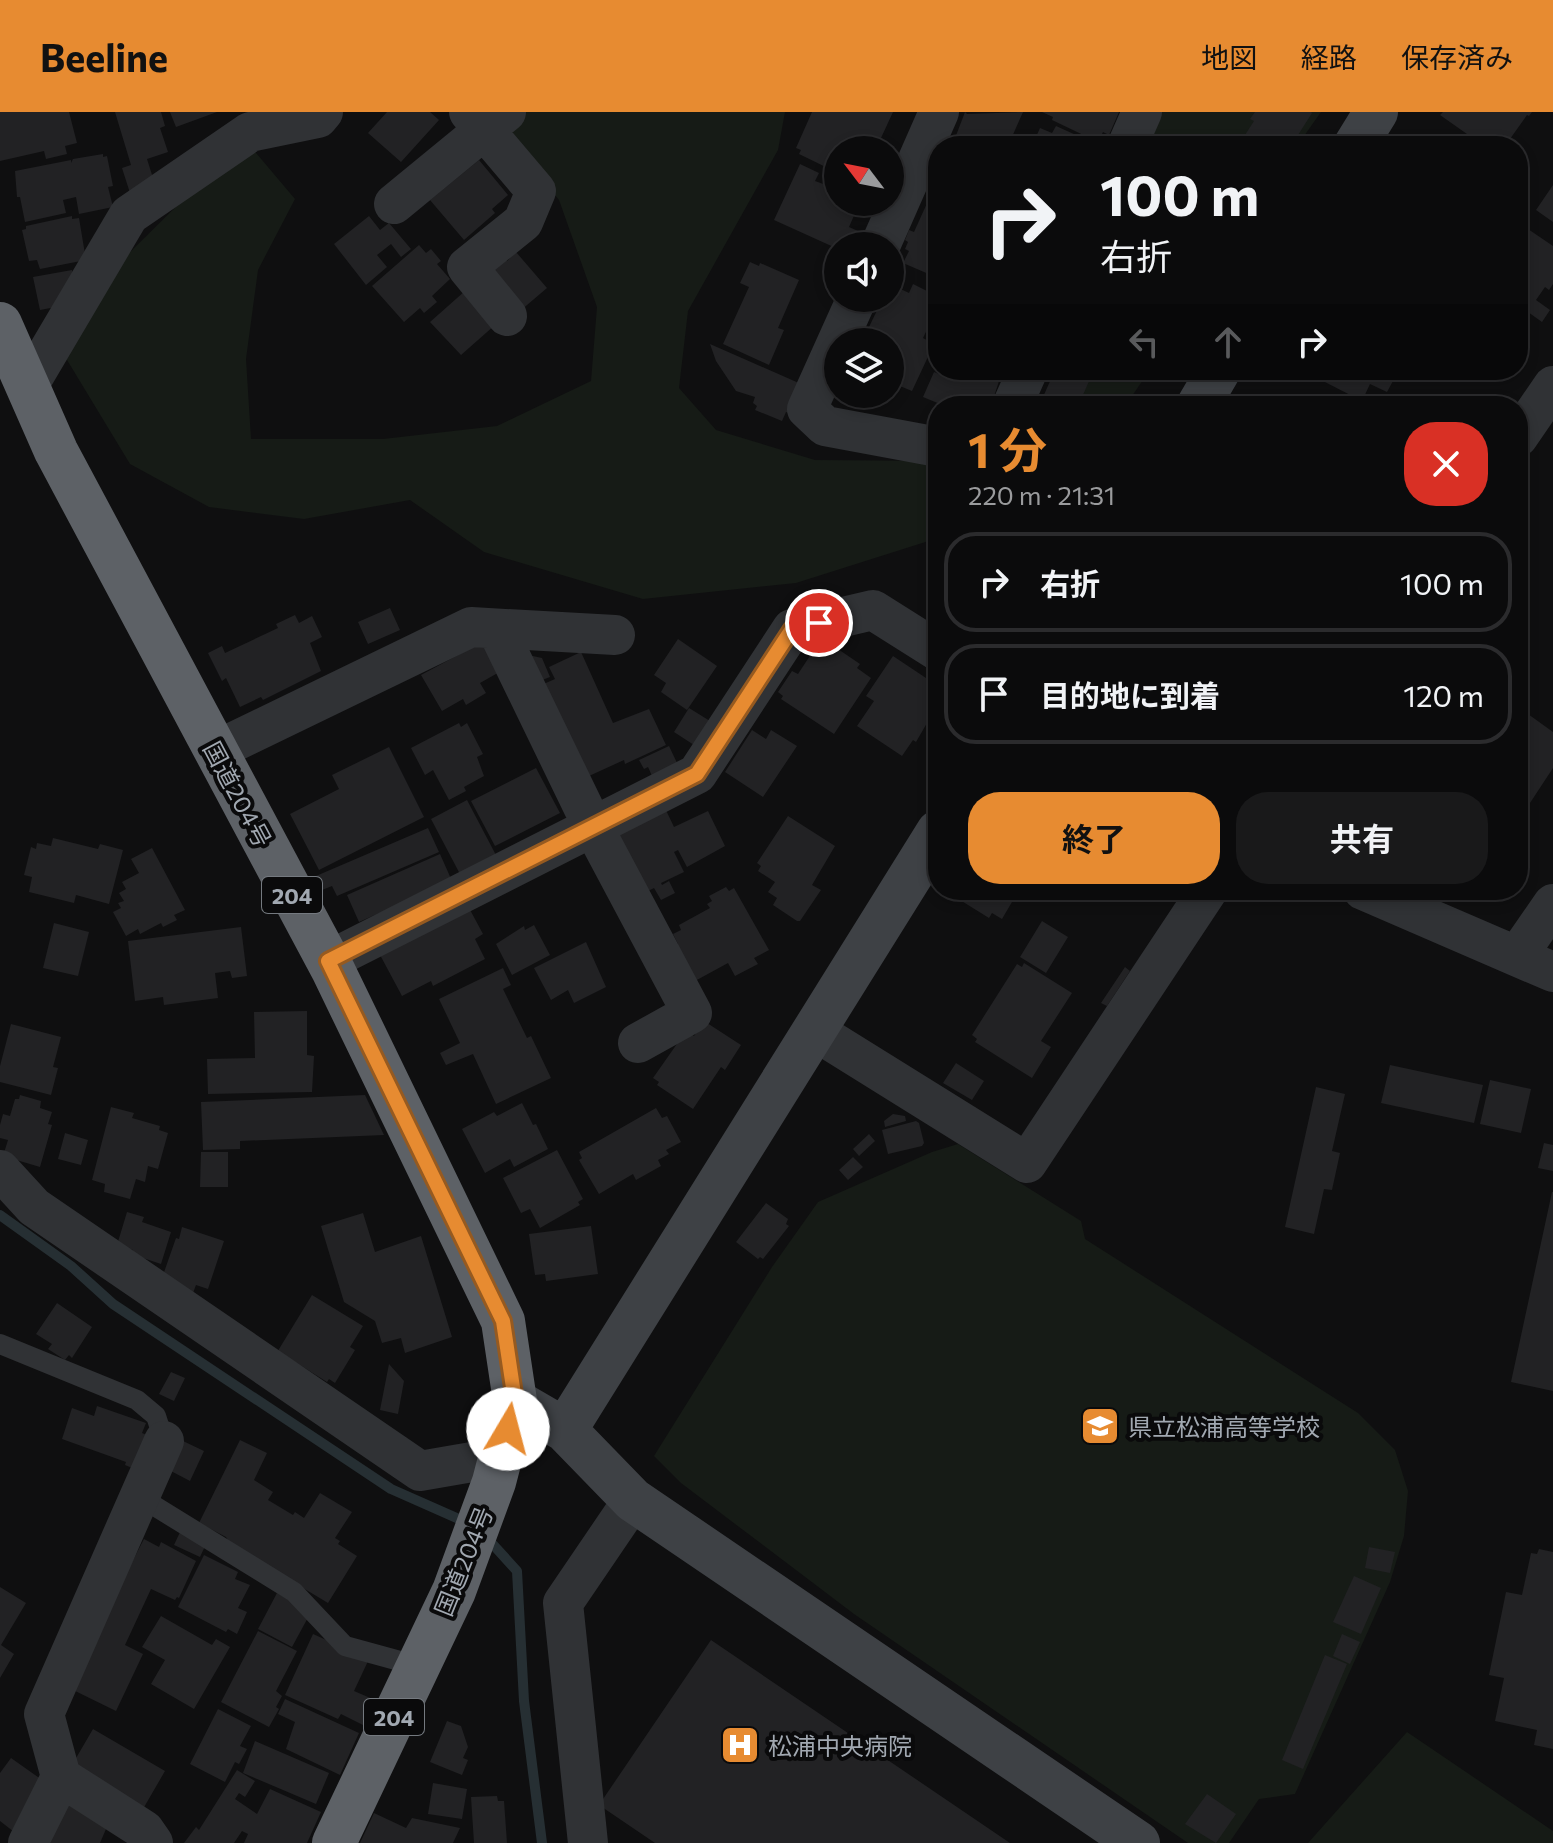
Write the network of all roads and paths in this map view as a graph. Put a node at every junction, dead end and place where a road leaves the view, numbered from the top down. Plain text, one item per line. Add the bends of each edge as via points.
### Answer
1 (323, 112) edge
2 (939, 112) edge
3 (1142, 112) edge
4 (1376, 112) edge
5 (486, 118) edge
6 (928, 136) edge
7 (1131, 136) edge
8 (1361, 136) edge
9 (928, 137) edge
10 (394, 204) dead end
11 (886, 232) edge
12 (851, 312) edge
13 (507, 316) dead end
14 (0, 324) edge
15 (28, 386) junction
16 (1553, 386) edge
17 (1528, 422) edge
18 (928, 445) edge
19 (497, 629) junction
20 (615, 635) dead end
21 (928, 645) edge
22 (215, 751) junction
23 (593, 827) junction
24 (928, 848) edge
25 (1201, 900) edge
26 (1386, 900) edge
27 (1553, 904) edge
28 (1517, 956) junction
29 (328, 961) junction
30 (1553, 972) edge
31 (815, 1031) junction
32 (638, 1043) dead end
33 (0, 1170) edge
34 (0, 1344) edge
35 (515, 1401) junction
36 (565, 1430) junction
37 (164, 1441) joint
38 (498, 1470) junction
39 (140, 1497) junction
40 (633, 1500) junction
41 (418, 1666) junction
42 (61, 1777) junction
43 (28, 1843) edge
44 (153, 1843) edge
45 (334, 1843) edge
46 (588, 1843) edge
47 (1138, 1843) edge

1 - 15 street via 318,118 250,132 129,215
2 - 6 street
3 - 7 street
4 - 8 street
5 - 10 street
5 - 13 street via 536,191 523,222 467,267
9 - 11 street
12 - 18 street via 807,409 825,426
14 - 15 highway, 国道204号 / 204
15 - 22 highway, 国道204号 / 204 via 56,451
16 - 17 street
19 - 20 street
19 - 22 street via 471,627
19 - 23 street
21 - 23 street via 873,610 792,629 697,774
22 - 29 highway, 国道204号 / 204
23 - 29 street
23 - 32 street via 692,1013
24 - 31 street
25 - 31 street via 1027,1163
26 - 28 street
27 - 28 street
28 - 30 street
29 - 35 highway, 国道204号 / 204 via 503,1321
31 - 36 street
33 - 38 street via 34,1207 420,1471
34 - 37 lane via 137,1400 156,1416
35 - 36 street
35 - 38 highway, 国道204号 / 204
36 - 40 street
37 - 39 street
38 - 41 highway, 国道204号 / 204 via 454,1591
39 - 41 lane via 294,1592 345,1646
39 - 42 street via 44,1714
40 - 46 street via 563,1603
40 - 47 street
41 - 45 highway, 国道204号 / 204
42 - 43 street
42 - 44 street via 144,1830

